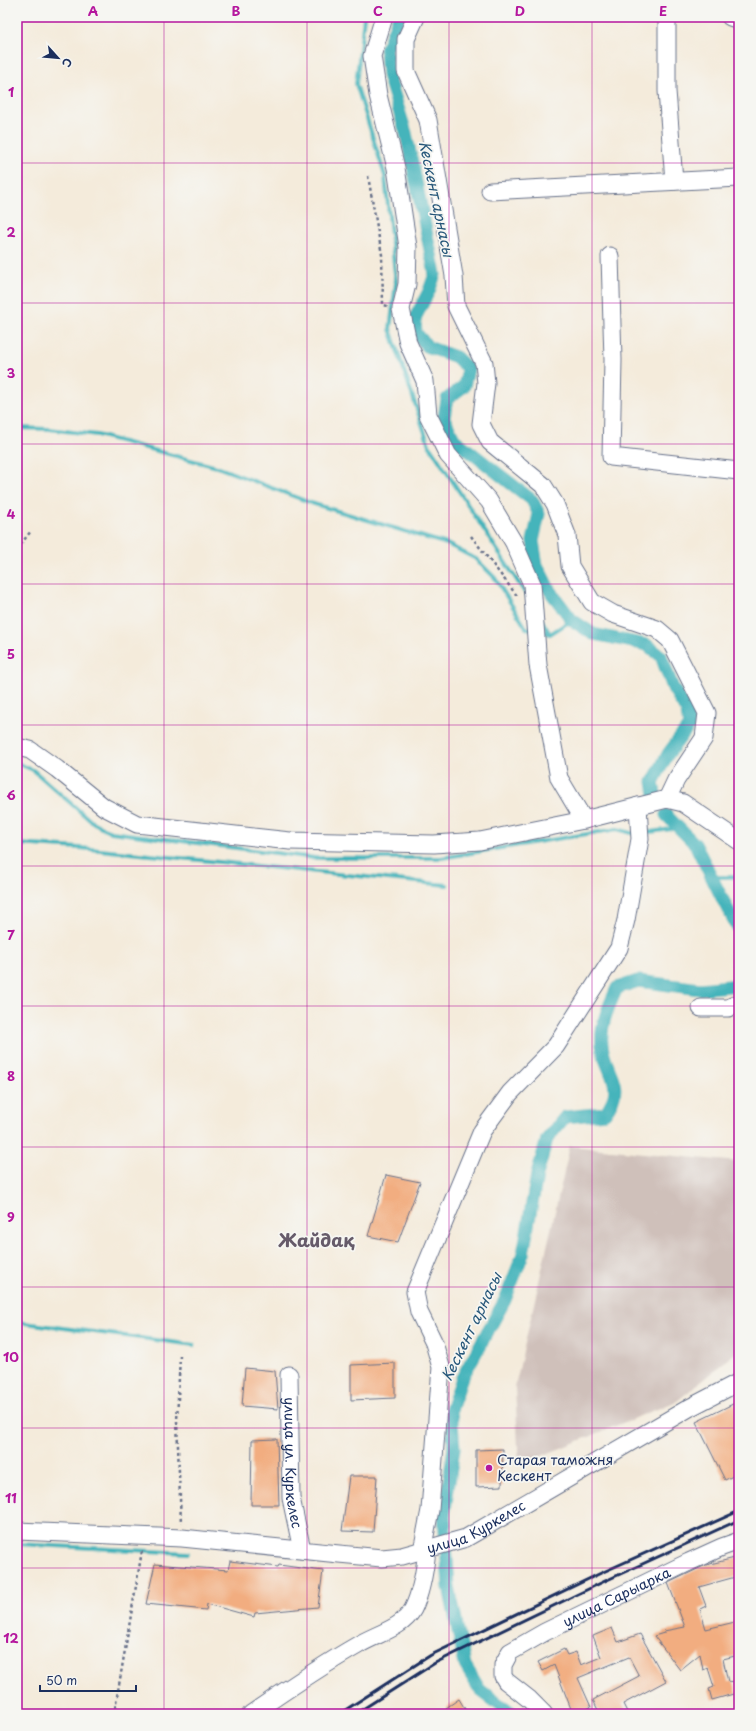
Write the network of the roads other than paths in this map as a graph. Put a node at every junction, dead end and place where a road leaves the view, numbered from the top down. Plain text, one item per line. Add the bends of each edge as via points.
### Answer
1 (384, 17) edge
2 (416, 17) edge
3 (668, 17) edge
4 (730, 17) edge
5 (739, 20) edge
6 (739, 178) edge
7 (674, 181) junction
8 (490, 192) dead end
9 (610, 256) dead end
10 (739, 471) edge
11 (17, 746) edge
12 (667, 799) junction
13 (638, 806) junction
14 (584, 820) junction
15 (739, 840) edge
16 (739, 1003) edge
17 (701, 1008) dead end
18 (289, 1375) dead end
19 (739, 1382) edge
20 (17, 1531) edge
21 (739, 1542) edge
22 (430, 1549) junction
23 (302, 1550) junction
24 (251, 1714) edge
25 (544, 1714) edge

1 - 14 street via 372,56 378,95 396,168 408,247 407,284 401,309 408,343 425,381 428,414 448,455 489,501 514,543 532,584 538,665 559,778
2 - 12 street via 406,39 406,71 428,120 454,276 456,306 484,363 486,383 481,424 490,442 543,485 555,504 567,535 570,566 592,602 613,614 657,629 670,640 707,713 704,738 676,780
3 - 7 street via 667,92
4 - 5 street
6 - 7 street
7 - 8 street
9 - 10 street via 613,360 611,457
11 - 14 street via 30,750 104,807 137,824 290,841 434,844 480,841
12 - 13 street
12 - 15 street via 683,803
13 - 14 street
13 - 22 street via 639,834 626,920 619,948 556,1046 510,1093 482,1131 415,1292 419,1312 434,1343 441,1367 430,1510
16 - 17 street via 728,1008
18 - 23 street, улица ул. Куркелес via 290,1498
19 - 22 street, улица Куркелес via 466,1538
20 - 23 street, улица Куркелес via 182,1538
21 - 25 street, улица Сарыарка via 689,1562 545,1632 510,1652 503,1665 503,1676
22 - 23 street, улица Куркелес via 382,1558
22 - 24 street via 413,1609 402,1621 359,1644

